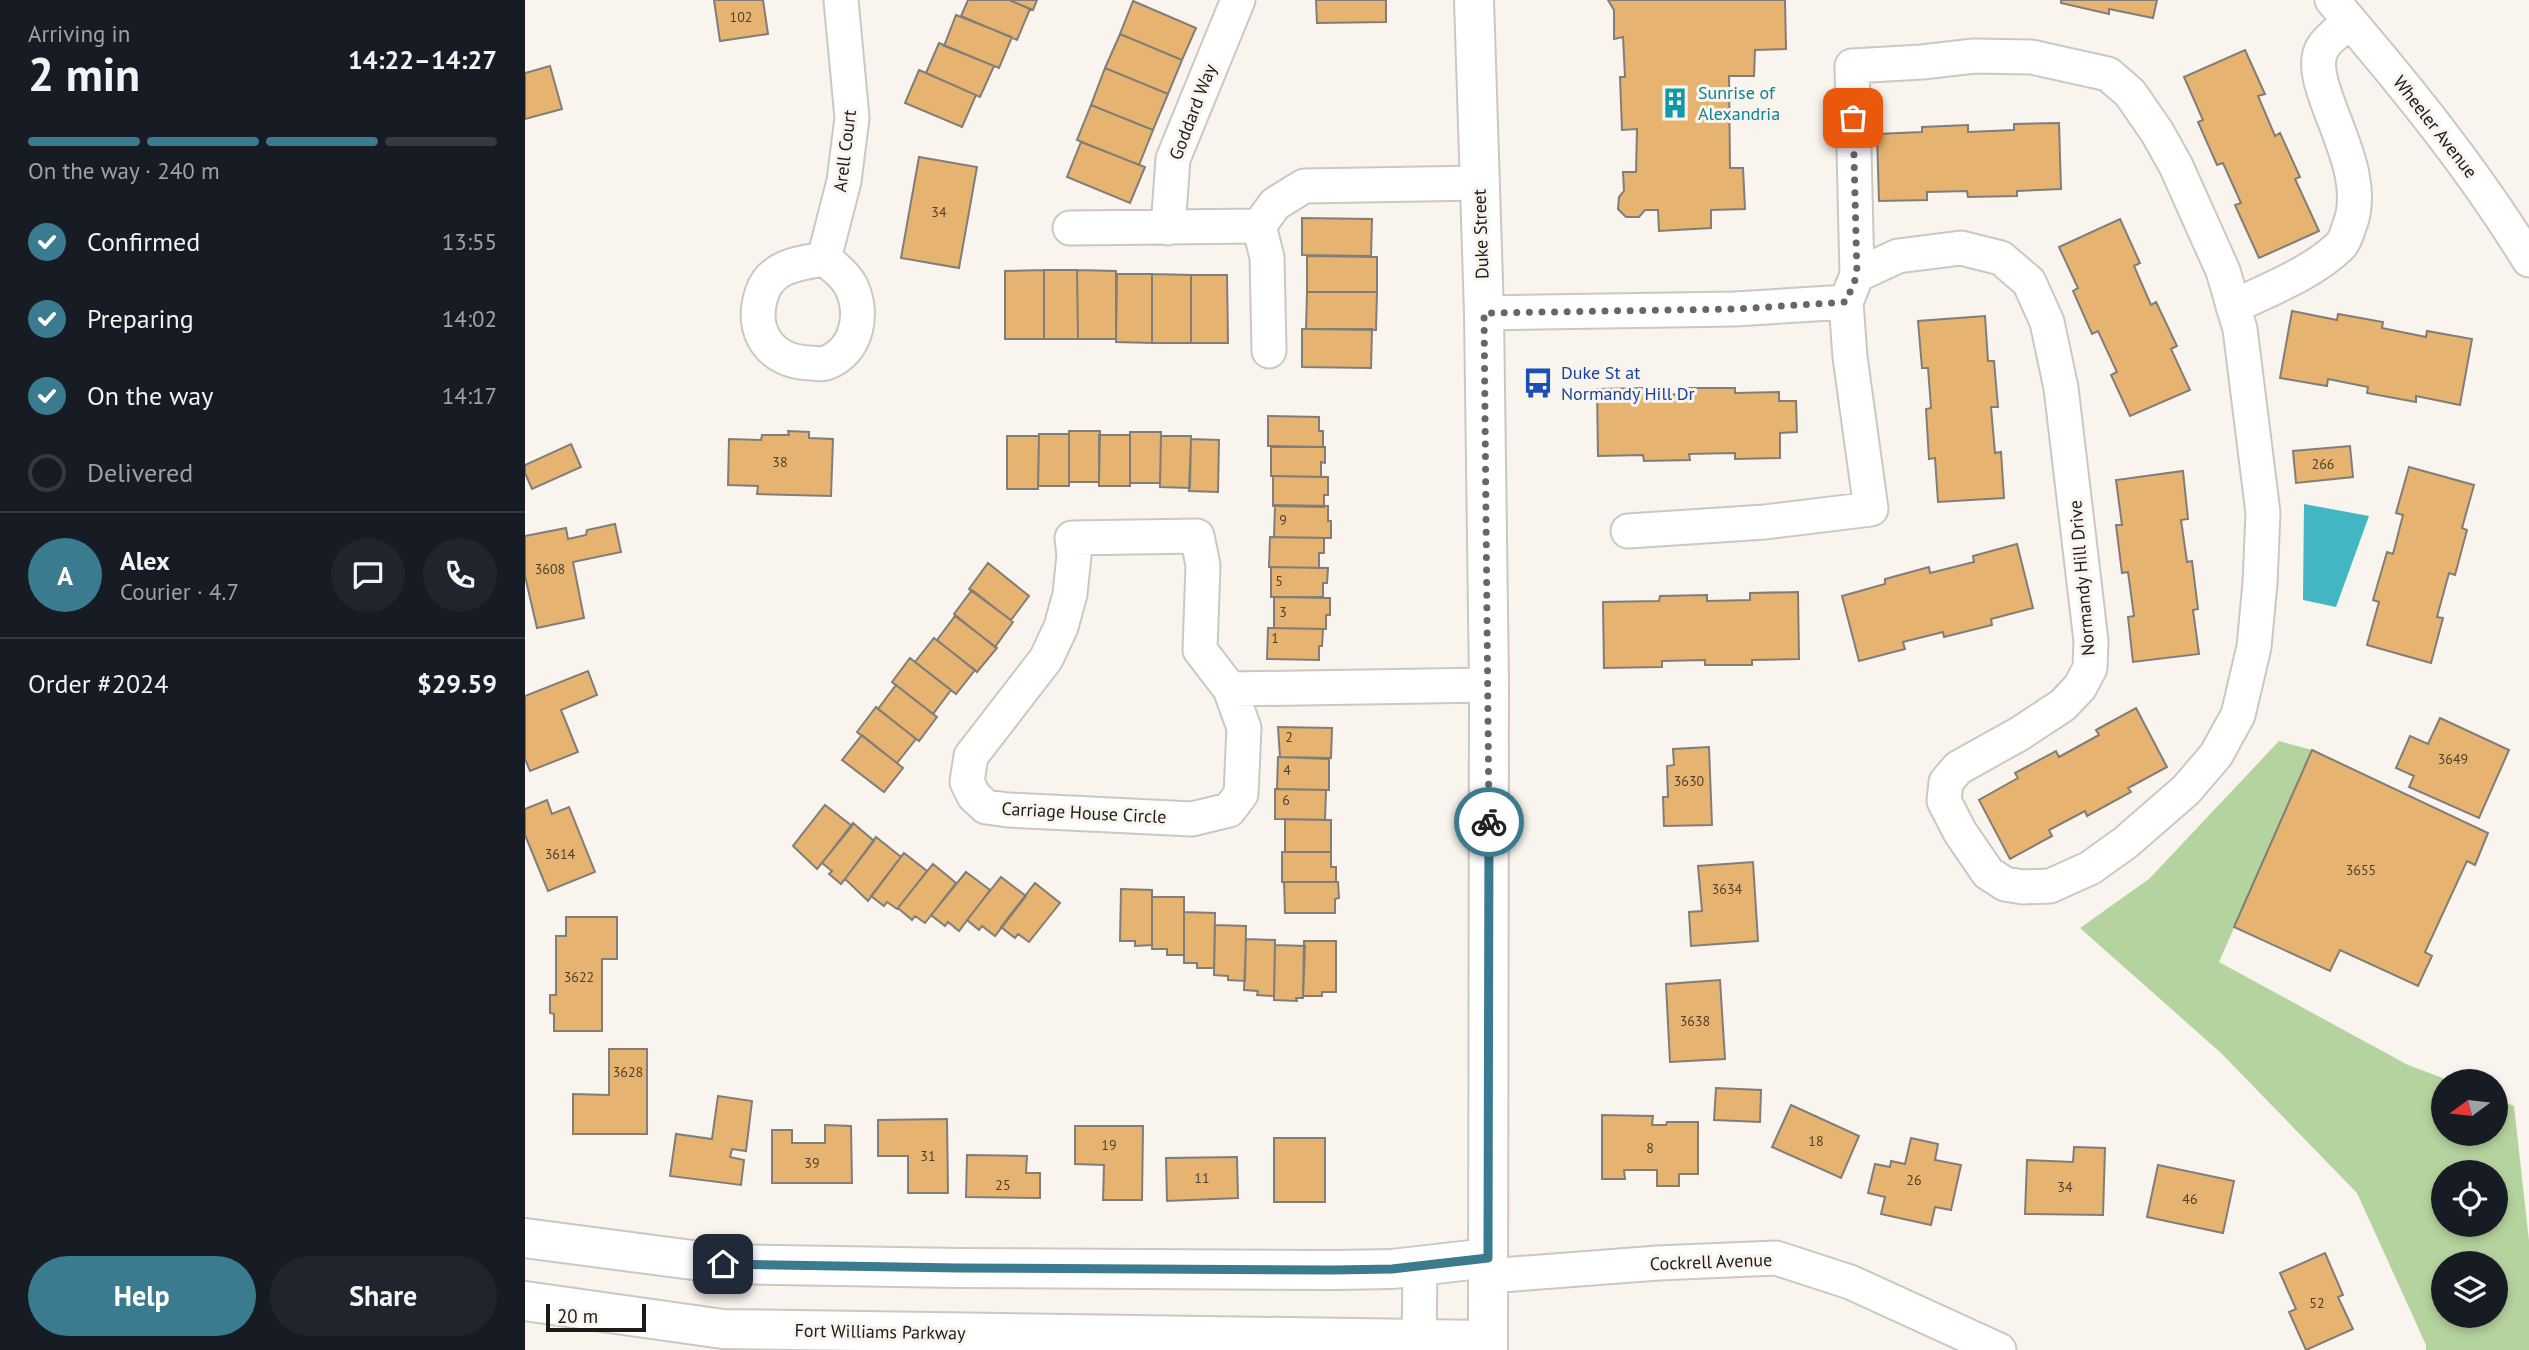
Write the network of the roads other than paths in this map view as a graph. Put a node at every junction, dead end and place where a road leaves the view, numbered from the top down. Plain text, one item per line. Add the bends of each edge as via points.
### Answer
1 (841, 0) edge
2 (1238, 0) edge
3 (1474, 0) edge
4 (2341, 11) edge
5 (1480, 183) junction
6 (1259, 226) junction
7 (1070, 228) dead end
8 (1168, 228) junction
9 (824, 259) dead end
10 (2529, 260) edge
11 (1852, 288) junction
12 (2233, 307) junction
13 (1484, 313) junction
14 (1269, 351) dead end
15 (1628, 531) dead end
16 (1489, 685) junction
17 (1230, 689) junction
18 (525, 1238) edge
19 (1420, 1265) junction
20 (1488, 1267) junction
21 (525, 1301) edge
22 (1419, 1345) edge
23 (1488, 1345) edge
24 (1999, 1350) edge

1 - 9 street, Arell Court via 852,118 844,181
2 - 8 street, Goddard Way via 1173,159
3 - 5 street, Duke Street
4 - 10 street, Wheeler Avenue via 2468,167
4 - 12 street via 2322,48 2318,68 2321,88 2350,159 2354,214 2343,244 2314,267
5 - 6 street via 1304,186 1275,204
5 - 13 street, Duke Street
6 - 8 street
6 - 14 street via 1267,257
7 - 8 street
11 - 12 street, Normandy Hill Drive via 1852,66 1974,56 2032,57 2108,74 2130,93 2176,166 2223,271
11 - 12 street, Normandy Hill Drive via 1898,256 1961,248 2001,258 2029,282 2047,322 2061,388 2079,524 2090,668 2063,705 1958,768 1946,782 1944,801 1988,873 2005,884 2023,887 2050,886 2090,868 2125,843 2186,790 2216,755 2238,715 2254,647 2263,513 2240,329
11 - 13 street, Normandy Hill Drive via 1735,309
11 - 15 street, Normandy Hill Drive via 1850,357 1871,509
13 - 16 street, Duke Street
16 - 17 street
16 - 20 street, Duke Street
17 - 17 street, Carriage House Circle via 1244,728 1241,794 1229,810 1192,819 1008,810 986,807 967,782 971,756 1047,659 1061,627 1073,576 1072,538 1197,537 1203,565 1200,650
18 - 19 street via 723,1264 1307,1270
19 - 20 street
19 - 22 street
20 - 23 street, Duke Street
20 - 24 street, Cockrell Avenue via 1776,1258 1850,1282
21 - 22 street, Fort Williams Parkway via 723,1328
22 - 23 street, Fort Williams Parkway

